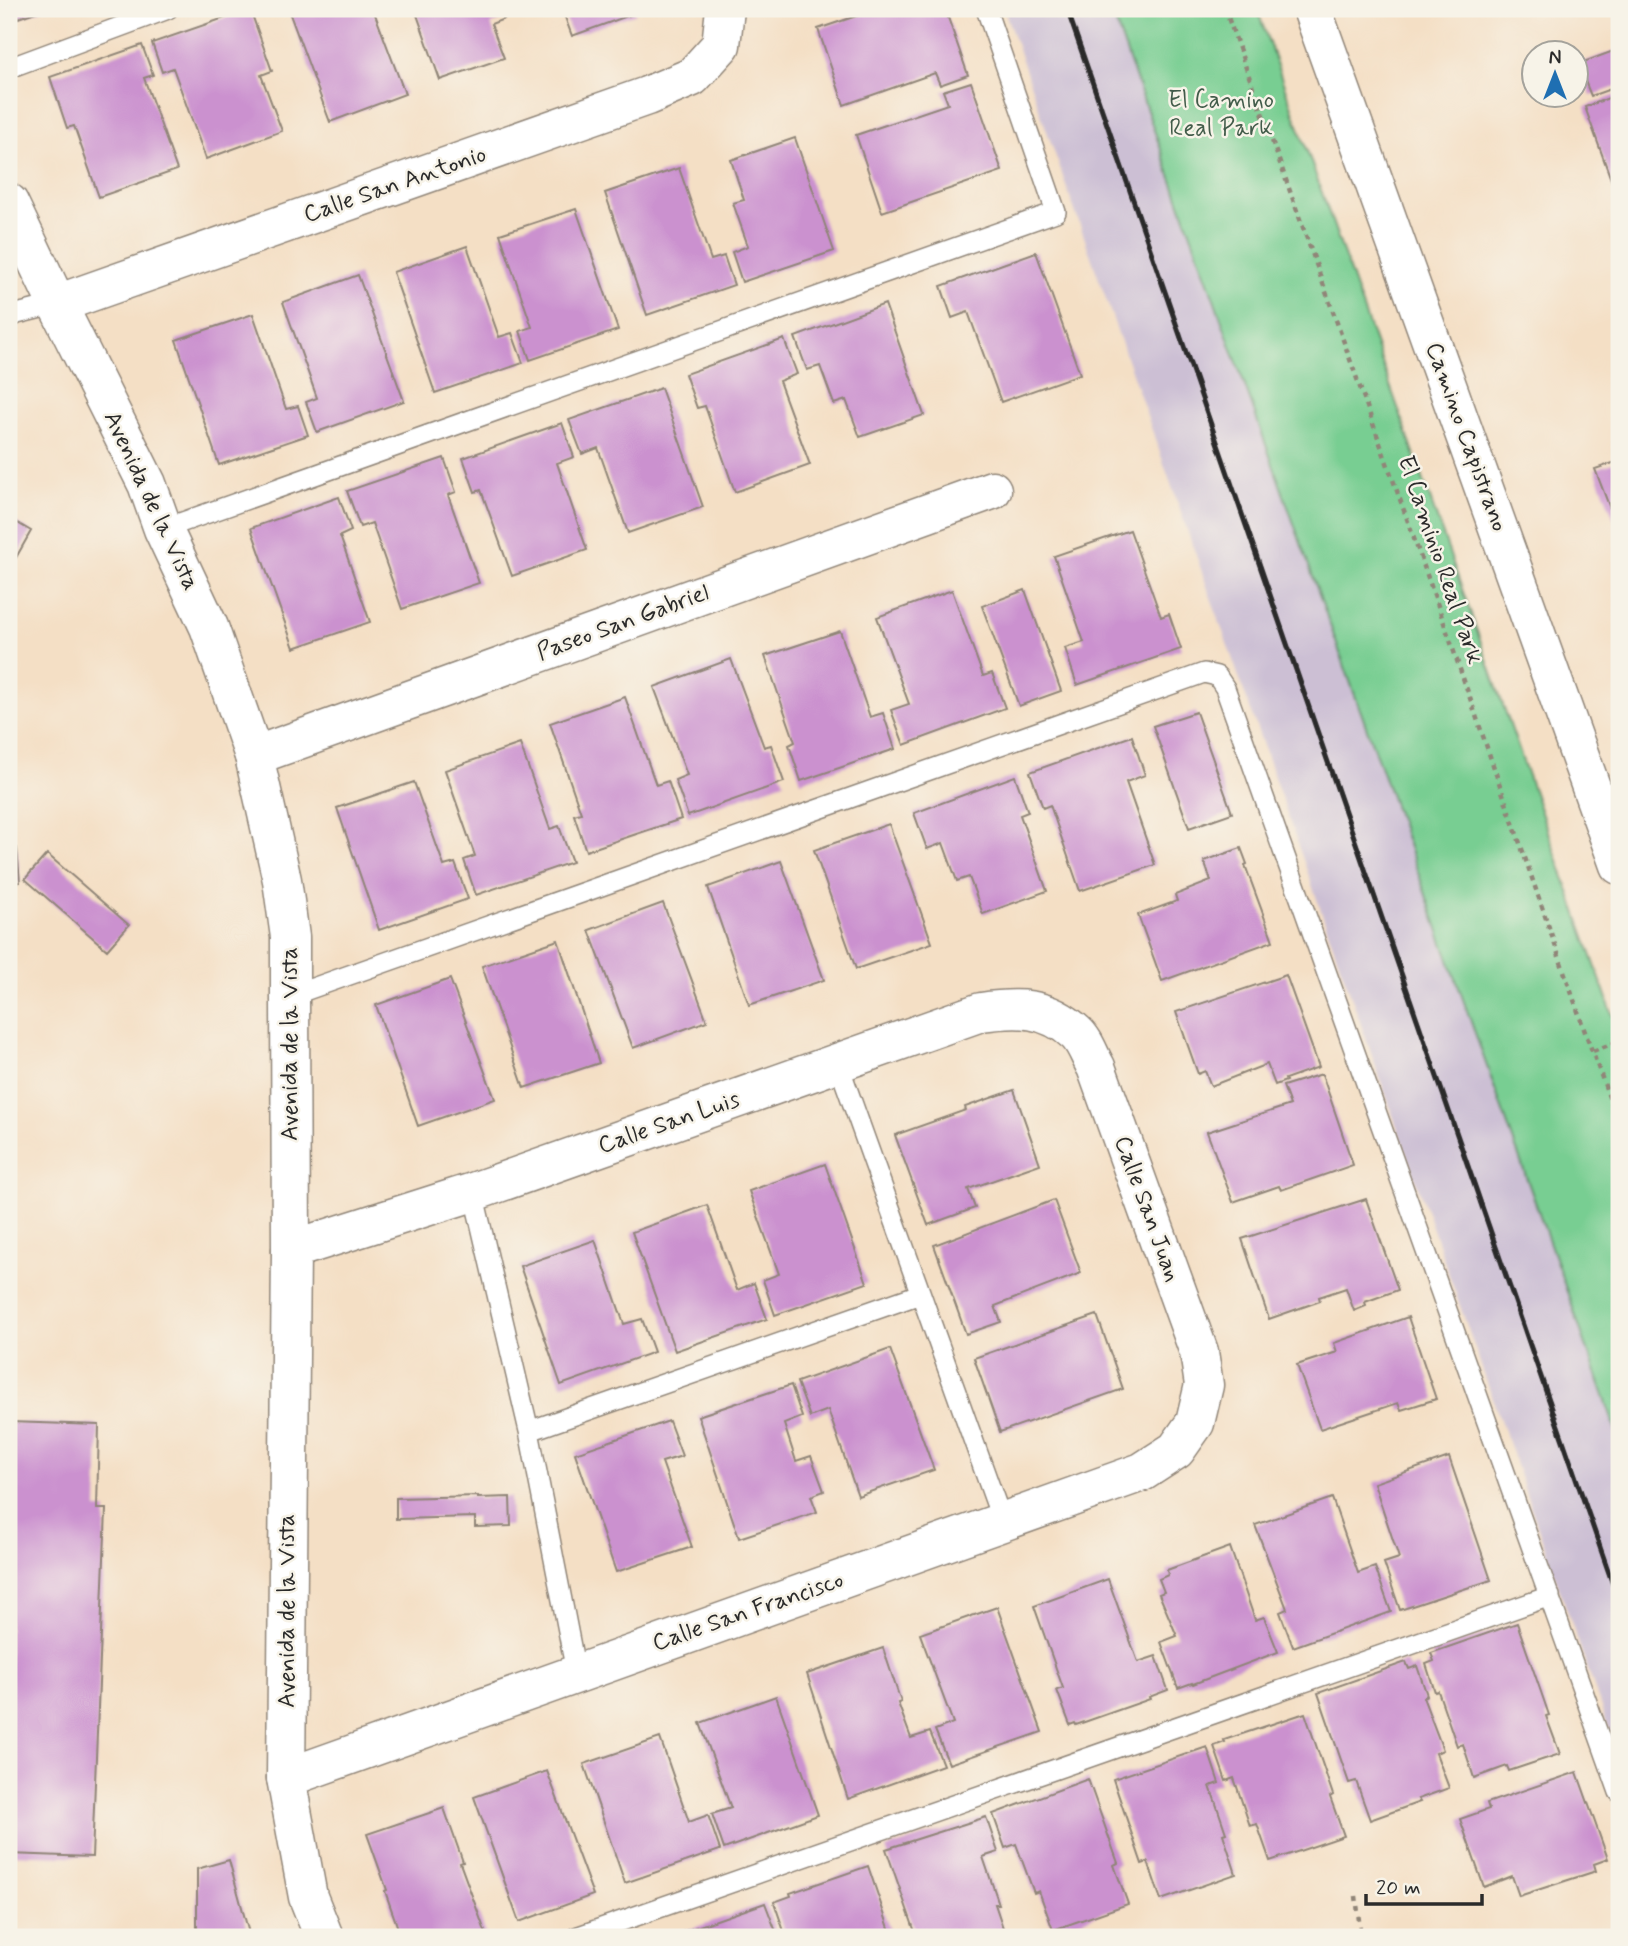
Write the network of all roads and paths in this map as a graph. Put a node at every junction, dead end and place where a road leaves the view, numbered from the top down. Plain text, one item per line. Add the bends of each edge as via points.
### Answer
1 (168, 9) edge
2 (986, 9) edge
3 (1225, 9) edge
4 (1312, 9) edge
5 (723, 27) edge
6 (9, 68) edge
7 (9, 203) edge
8 (57, 304) junction
9 (9, 318) edge
10 (992, 490) dead end
11 (163, 528) junction
12 (254, 755) junction
13 (1619, 865) edge
14 (290, 996) junction
15 (1047, 1014) joint
16 (1619, 1041) edge
17 (1593, 1051) junction
18 (838, 1063) junction
19 (1619, 1124) edge
20 (473, 1192) junction
21 (291, 1250) junction
22 (920, 1294) junction
23 (1195, 1423) joint
24 (529, 1431) junction
25 (1003, 1522) junction
26 (1550, 1596) junction
27 (576, 1672) junction
28 (286, 1777) junction
29 (1619, 1792) edge
30 (1356, 1896) dead end
31 (324, 1937) edge
32 (576, 1937) edge
33 (1361, 1937) edge

1 - 6 lane
2 - 11 lane via 1056,212
3 - 17 path, El Caminio Real Park
4 - 13 street, Camino Capistrano
5 - 8 street, Calle San Antonio via 692,77 647,96
7 - 8 street, Avenida de la Vista
8 - 9 lane
8 - 11 street, Avenida de la Vista via 148,484
10 - 12 street, Paseo San Gabriel
11 - 12 street, Avenida de la Vista via 209,627
12 - 14 street, Avenida de la Vista via 282,880
14 - 21 street, Avenida de la Vista
14 - 26 lane via 1204,673 1217,677 1225,688
15 - 18 street, Calle San Luis via 1018,1007 981,1012
15 - 23 street, Calle San Juan via 1078,1034 1096,1067 1199,1352 1204,1385
16 - 17 path
17 - 19 path, El Caminio Real Park
18 - 20 street, Calle San Luis
18 - 22 lane
20 - 21 street, Calle San Luis
20 - 24 lane
21 - 28 street, Avenida de la Vista
22 - 24 lane
22 - 25 lane
23 - 25 street, Calle San Francisco via 1176,1450 1142,1472
24 - 27 lane
25 - 27 street, Calle San Francisco
26 - 29 lane
26 - 32 lane
27 - 28 street, Calle San Francisco
28 - 31 street, Avenida de la Vista via 308,1897
30 - 33 path

